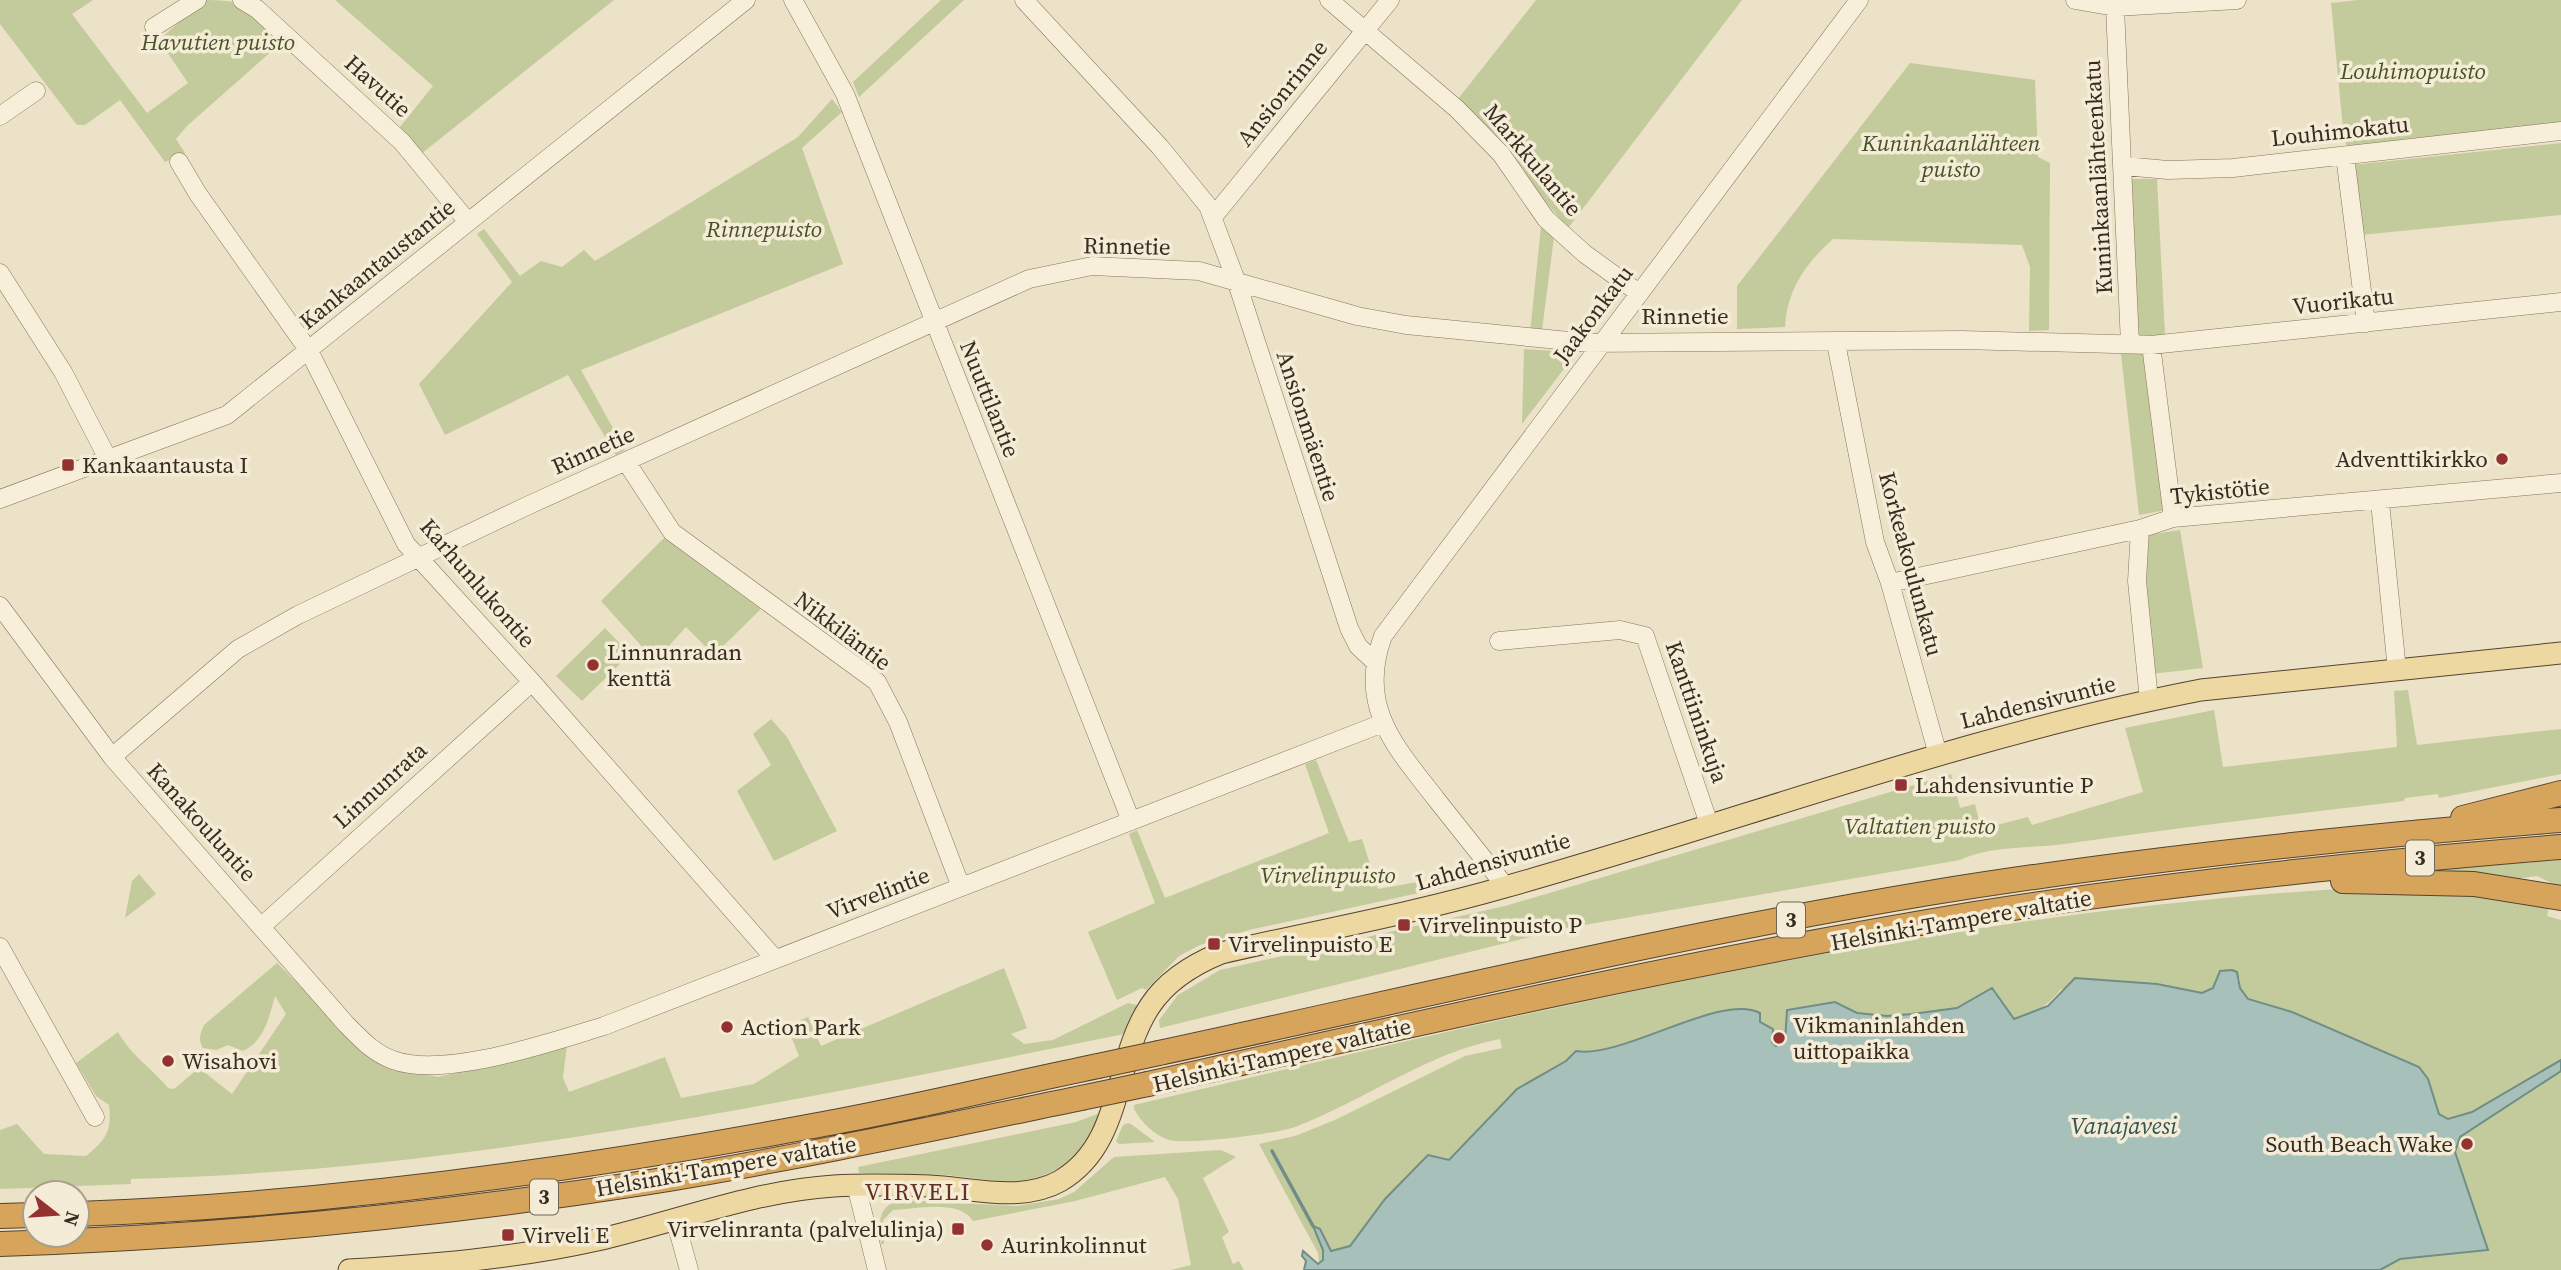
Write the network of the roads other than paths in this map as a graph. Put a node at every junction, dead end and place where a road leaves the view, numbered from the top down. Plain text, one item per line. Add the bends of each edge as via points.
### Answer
1 (197, 0) edge
2 (243, 0) edge
3 (746, 0) edge
4 (793, 0) edge
5 (1024, 0) edge
6 (1329, 0) edge
7 (1390, 0) edge
8 (1859, 0) edge
9 (2075, 0) edge
10 (2237, 0) edge
11 (2115, 7) junction
12 (154, 27) dead end
13 (1365, 30) junction
14 (36, 91) dead end
15 (0, 116) edge
16 (2561, 131) edge
17 (2345, 156) junction
18 (179, 162) dead end
19 (2123, 166) junction
20 (1213, 217) junction
21 (468, 222) junction
22 (0, 273) edge
23 (1237, 283) junction
24 (1639, 293) junction
25 (2561, 302) edge
26 (933, 321) junction
27 (2366, 323) junction
28 (1604, 341) junction
29 (1836, 343) junction
30 (2130, 344) junction
31 (2151, 345) junction
32 (309, 351) junction
33 (107, 457) junction
34 (627, 463) junction
35 (2561, 483) edge
36 (0, 499) edge
37 (2380, 502) junction
38 (2173, 518) junction
39 (2140, 528) junction
40 (419, 559) junction
41 (1890, 583) junction
42 (0, 606) edge
43 (1499, 641) dead end
44 (2561, 653) edge
45 (1374, 661) junction
46 (2397, 670) junction
47 (532, 682) junction
48 (2149, 700) junction
49 (1383, 723) junction
50 (1938, 755) junction
51 (112, 757) junction
52 (2561, 793) edge
53 (2561, 820) edge
54 (1131, 821) junction
55 (1709, 824) junction
56 (2431, 831) junction
57 (2561, 847) edge
58 (2279, 876) junction
59 (961, 887) junction
60 (1506, 887) junction
61 (2561, 898) edge
62 (262, 926) junction
63 (0, 947) edge
64 (775, 959) junction
65 (383, 1056) joint
66 (96, 1117) dead end
67 (856, 1185) junction
68 (91, 1213) edge
69 (21, 1215) edge
70 (0, 1216) edge
71 (675, 1219) junction
72 (0, 1244) edge
73 (349, 1270) edge
74 (689, 1270) edge
75 (877, 1270) edge

1 - 12 street
2 - 21 street, Havutie via 402,142
3 - 21 street, Kankaantaustantie
4 - 26 street, Nuuttilantie via 845,94
5 - 20 street, Ansionmäentie via 1160,147
6 - 13 street, Markkulantie
7 - 13 street, Ansionrinne
8 - 24 street, Jaakonkatu
9 - 11 street
10 - 11 street
11 - 19 street, Kuninkaanlähteenkatu
13 - 20 street, Ansionrinne
13 - 24 street, Markkulantie via 1501,154 1546,219
14 - 15 street
16 - 17 street, Louhimokatu
17 - 19 street, Louhimokatu via 2233,168
17 - 27 street
18 - 32 street, Karhunlukontie
19 - 30 street, Kuninkaanlähteenkatu
20 - 23 street, Ansionmäentie
21 - 32 street, Kankaantaustantie
22 - 33 street via 63,372
23 - 26 street, Rinnetie via 1199,271 1092,266 1029,279
23 - 28 street, Rinnetie via 1406,325 1536,340
23 - 45 street, Ansionmäentie via 1349,628 1358,646
24 - 28 street, Jaakonkatu
25 - 27 street, Vuorikatu
26 - 34 street, Rinnetie
26 - 54 street, Nuuttilantie
27 - 31 street, Vuorikatu
28 - 29 street, Rinnetie
28 - 45 street, Jaakonkatu via 1383,636
29 - 30 street, Rinnetie
29 - 41 street, Korkeakoulunkatu via 1875,541
30 - 31 street, Vuorikatu
31 - 38 street
32 - 33 street, Kankaantaustantie via 228,415
32 - 40 street, Karhunlukontie via 406,544
33 - 36 street, Kankaantaustantie
34 - 40 street, Rinnetie
34 - 59 street, Nikkiläntie via 662,520 685,543 877,682 898,722
35 - 37 street, Tykistötie
37 - 38 street, Tykistötie
37 - 46 street
38 - 39 street, Tykistötie
39 - 41 street, Tykistötie
39 - 48 street via 2137,581
40 - 47 street, Karhunlukontie
40 - 51 street, Rinnetie via 298,615 238,649
41 - 50 street, Korkeakoulunkatu
42 - 51 street, Kanakouluntie
43 - 55 street, Kanttiininkuja via 1620,630 1645,636
44 - 46 main road, Lahdensivuntie
45 - 49 street via 1374,689
46 - 48 main road, Lahdensivuntie via 2201,690
47 - 62 street, Linnunrata
47 - 64 street, Karhunlukontie
48 - 50 main road, Lahdensivuntie
49 - 54 street, Virvelintie
49 - 60 street via 1396,748
50 - 55 main road, Lahdensivuntie
51 - 62 street, Kanakouluntie
52 - 56 highway via 2475,813
53 - 56 highway, Helsinki-Tampere valtatie / 3
54 - 59 street, Virvelintie
55 - 60 main road, Lahdensivuntie
56 - 68 highway, Helsinki-Tampere valtatie / 3, bridge via 1929,893 1664,944 810,1127 638,1156 336,1196
57 - 58 highway, Helsinki-Tampere valtatie / 3
58 - 61 highway via 2435,881
58 - 72 highway, Helsinki-Tampere valtatie / 3, bridge via 2153,889 1946,920 1665,973 776,1160 645,1182 464,1208 219,1233
59 - 64 street, Virvelintie
60 - 67 main road, Lahdensivuntie via 1221,953 1184,972 1151,1005 1141,1023 1103,1147 1073,1172 1042,1189
62 - 65 street, Kanakouluntie via 346,1024
63 - 66 street
64 - 65 street, Virvelintie via 604,1026 473,1060 421,1066
67 - 71 main road, Lahdensivuntie via 792,1190
67 - 75 street
69 - 70 highway
71 - 73 main road, Lahdensivuntie via 584,1242
71 - 74 street

